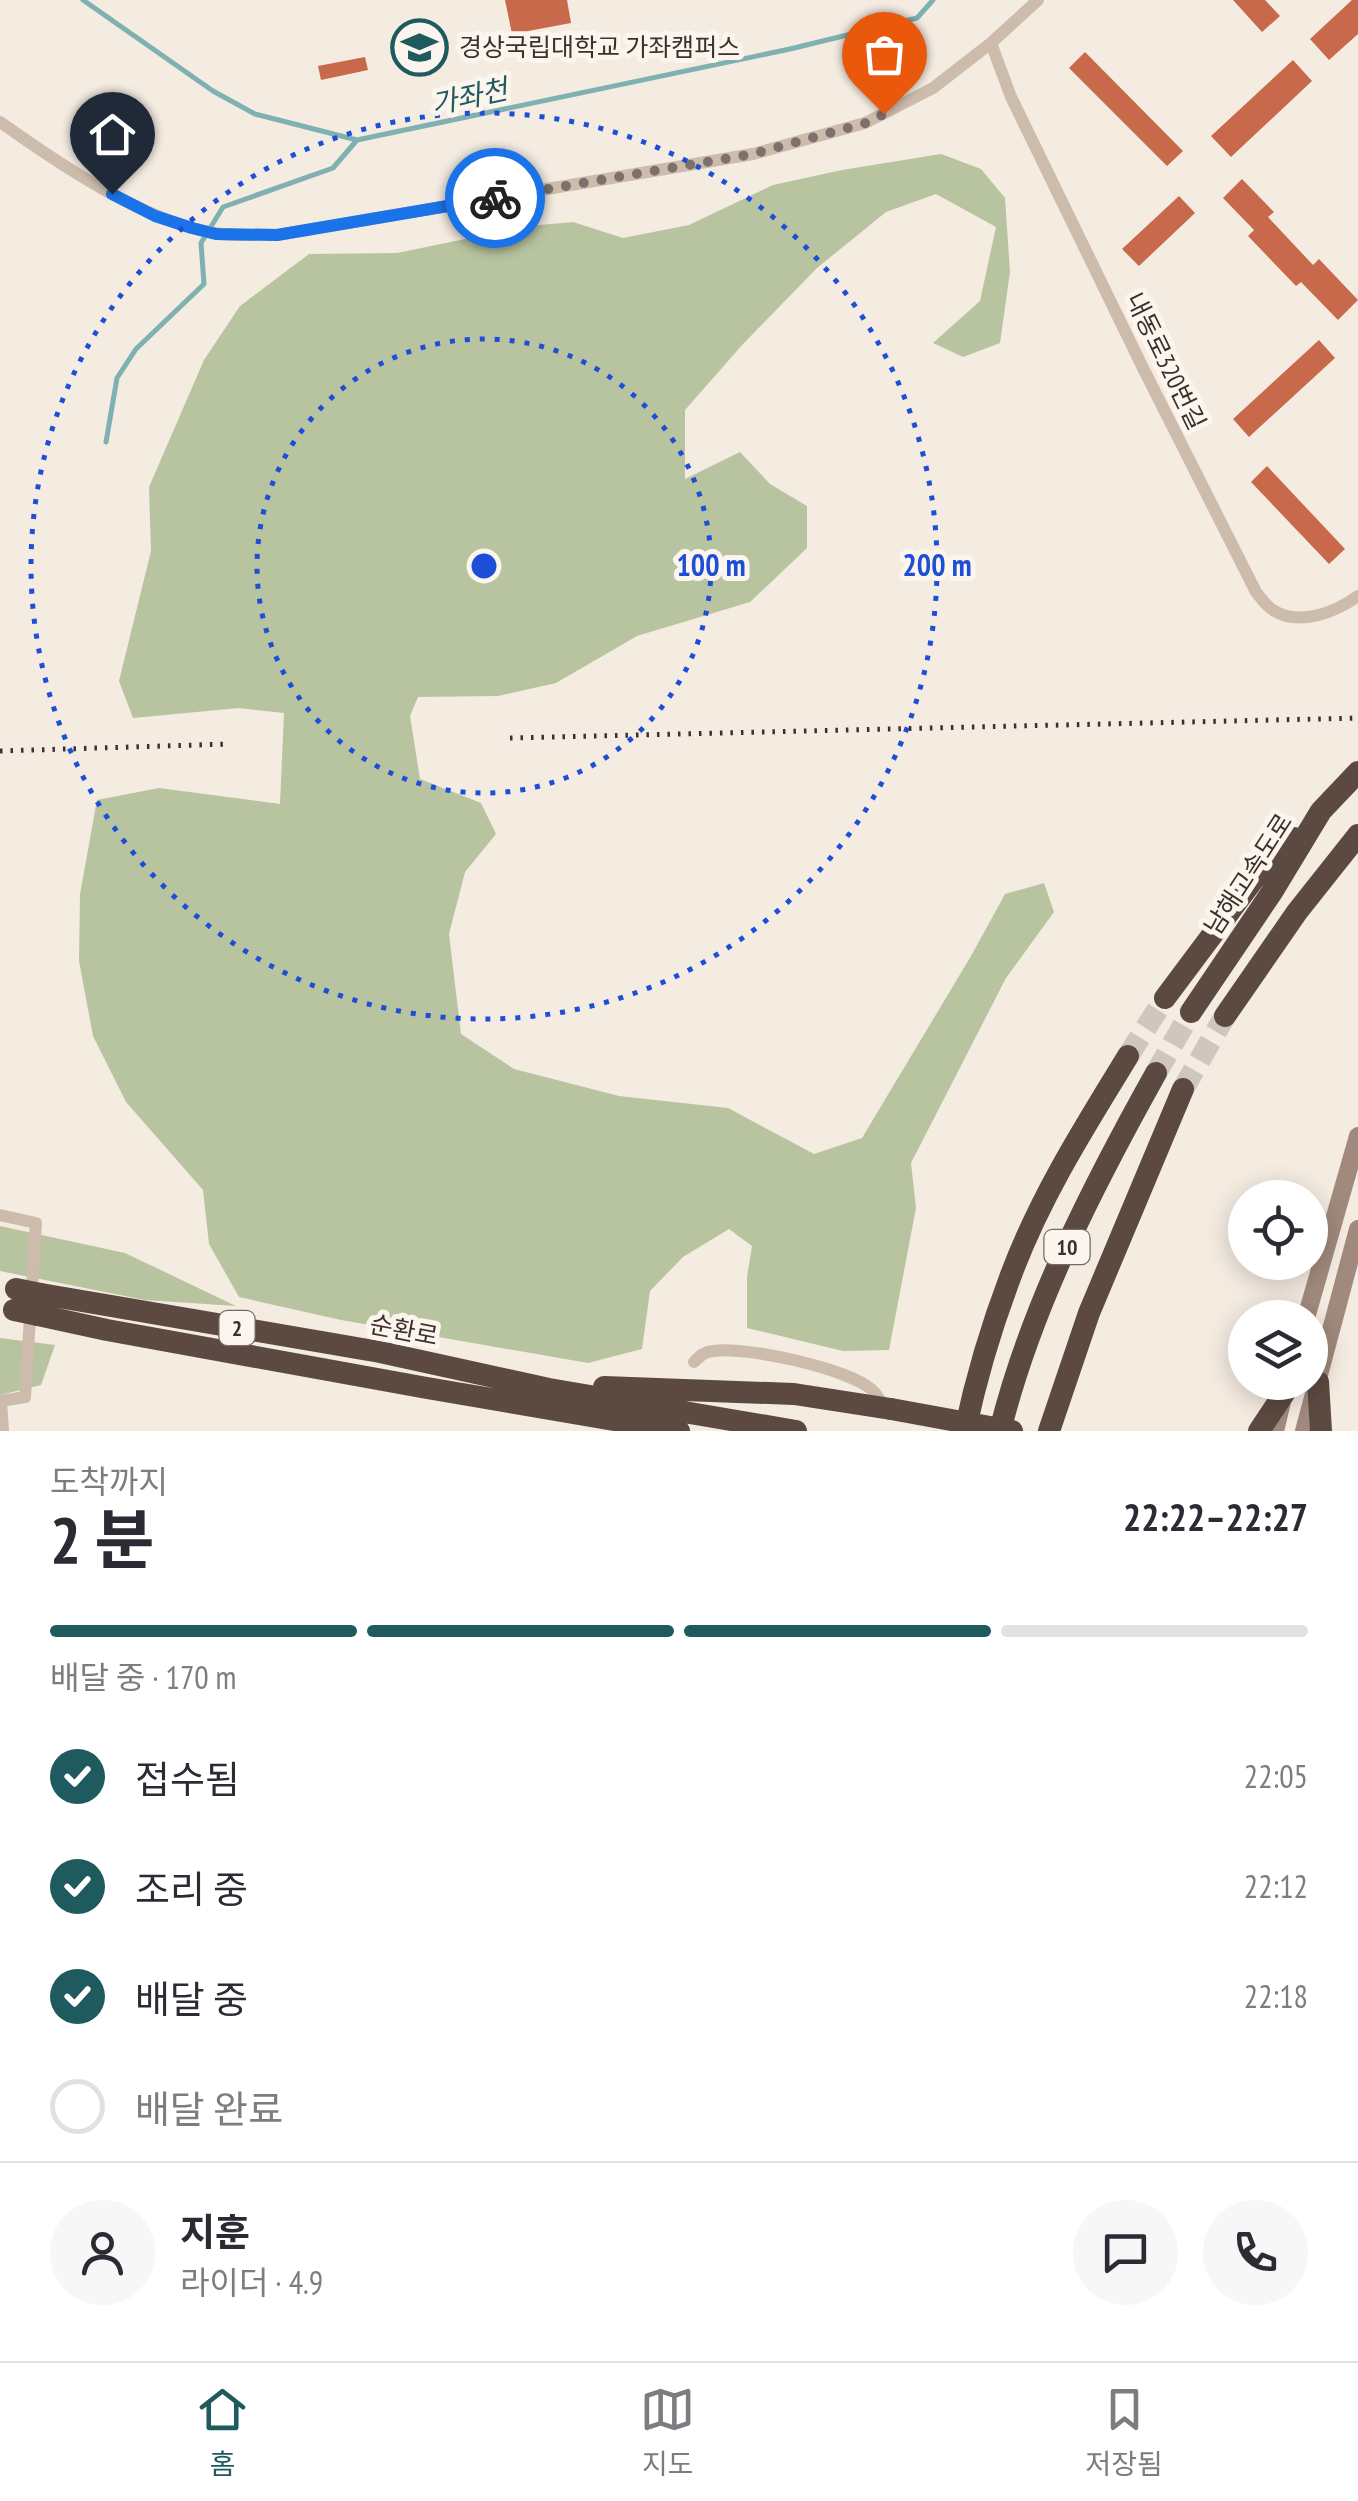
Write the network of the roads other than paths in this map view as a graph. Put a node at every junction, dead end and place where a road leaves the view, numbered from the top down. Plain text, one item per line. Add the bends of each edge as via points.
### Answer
1 (1038, 0) edge
2 (992, 43) junction
3 (0, 122) edge
4 (1358, 596) edge
5 (1358, 772) edge
6 (1321, 811) junction
7 (1358, 836) edge
8 (1165, 998) tunnel mouth
9 (1191, 1012) tunnel mouth
10 (1225, 1016) tunnel mouth
11 (1128, 1056) tunnel mouth
12 (1156, 1072) tunnel mouth
13 (1183, 1089) tunnel mouth
14 (1358, 1136) edge
15 (0, 1216) edge
16 (1358, 1229) edge
17 (7, 1298) edge
18 (1311, 1300) edge
19 (40, 1305) junction
20 (1328, 1344) edge
21 (694, 1362) dead end
22 (432, 1364) junction
23 (428, 1388) junction
24 (1278, 1400) edge
25 (1283, 1400) edge
26 (1313, 1400) edge
27 (1319, 1400) edge
28 (888, 1408) junction
29 (4, 1431) edge
30 (594, 1431) edge
31 (679, 1431) edge
32 (796, 1431) edge
33 (965, 1431) edge
34 (1000, 1431) edge
35 (1012, 1431) edge
36 (1050, 1431) edge
37 (1259, 1431) edge
38 (1275, 1431) edge
39 (1304, 1431) edge
40 (1321, 1431) edge

1 - 2 street
2 - 3 street via 890,112 753,154 277,235 216,234 155,216
2 - 4 street, 내동로320번길 via 1012,97 1256,592 1271,610 1301,616 1340,609
5 - 6 highway, 남해고속도로
6 - 8 highway via 1254,879
6 - 9 highway, 남해고속도로
7 - 10 highway
11 - 33 highway via 1077,1139 1012,1273
12 - 34 highway, 10 via 1059,1265
13 - 36 highway, 10 via 1089,1313
14 - 18 street
15 - 29 street via 36,1223 25,1398 1,1401
16 - 20 street
17 - 19 highway, 순환로 / 2, bridge
19 - 22 highway, 순환로 / 2
19 - 23 highway, 순환로 / 2
21 - 28 street via 717,1350 768,1354 868,1386
22 - 28 highway via 610,1388 794,1394
22 - 32 highway, 순환로 / 2
23 - 30 highway
23 - 31 highway, 순환로
24 - 37 highway
25 - 38 street
26 - 39 street
27 - 40 highway
28 - 35 highway, bridge

